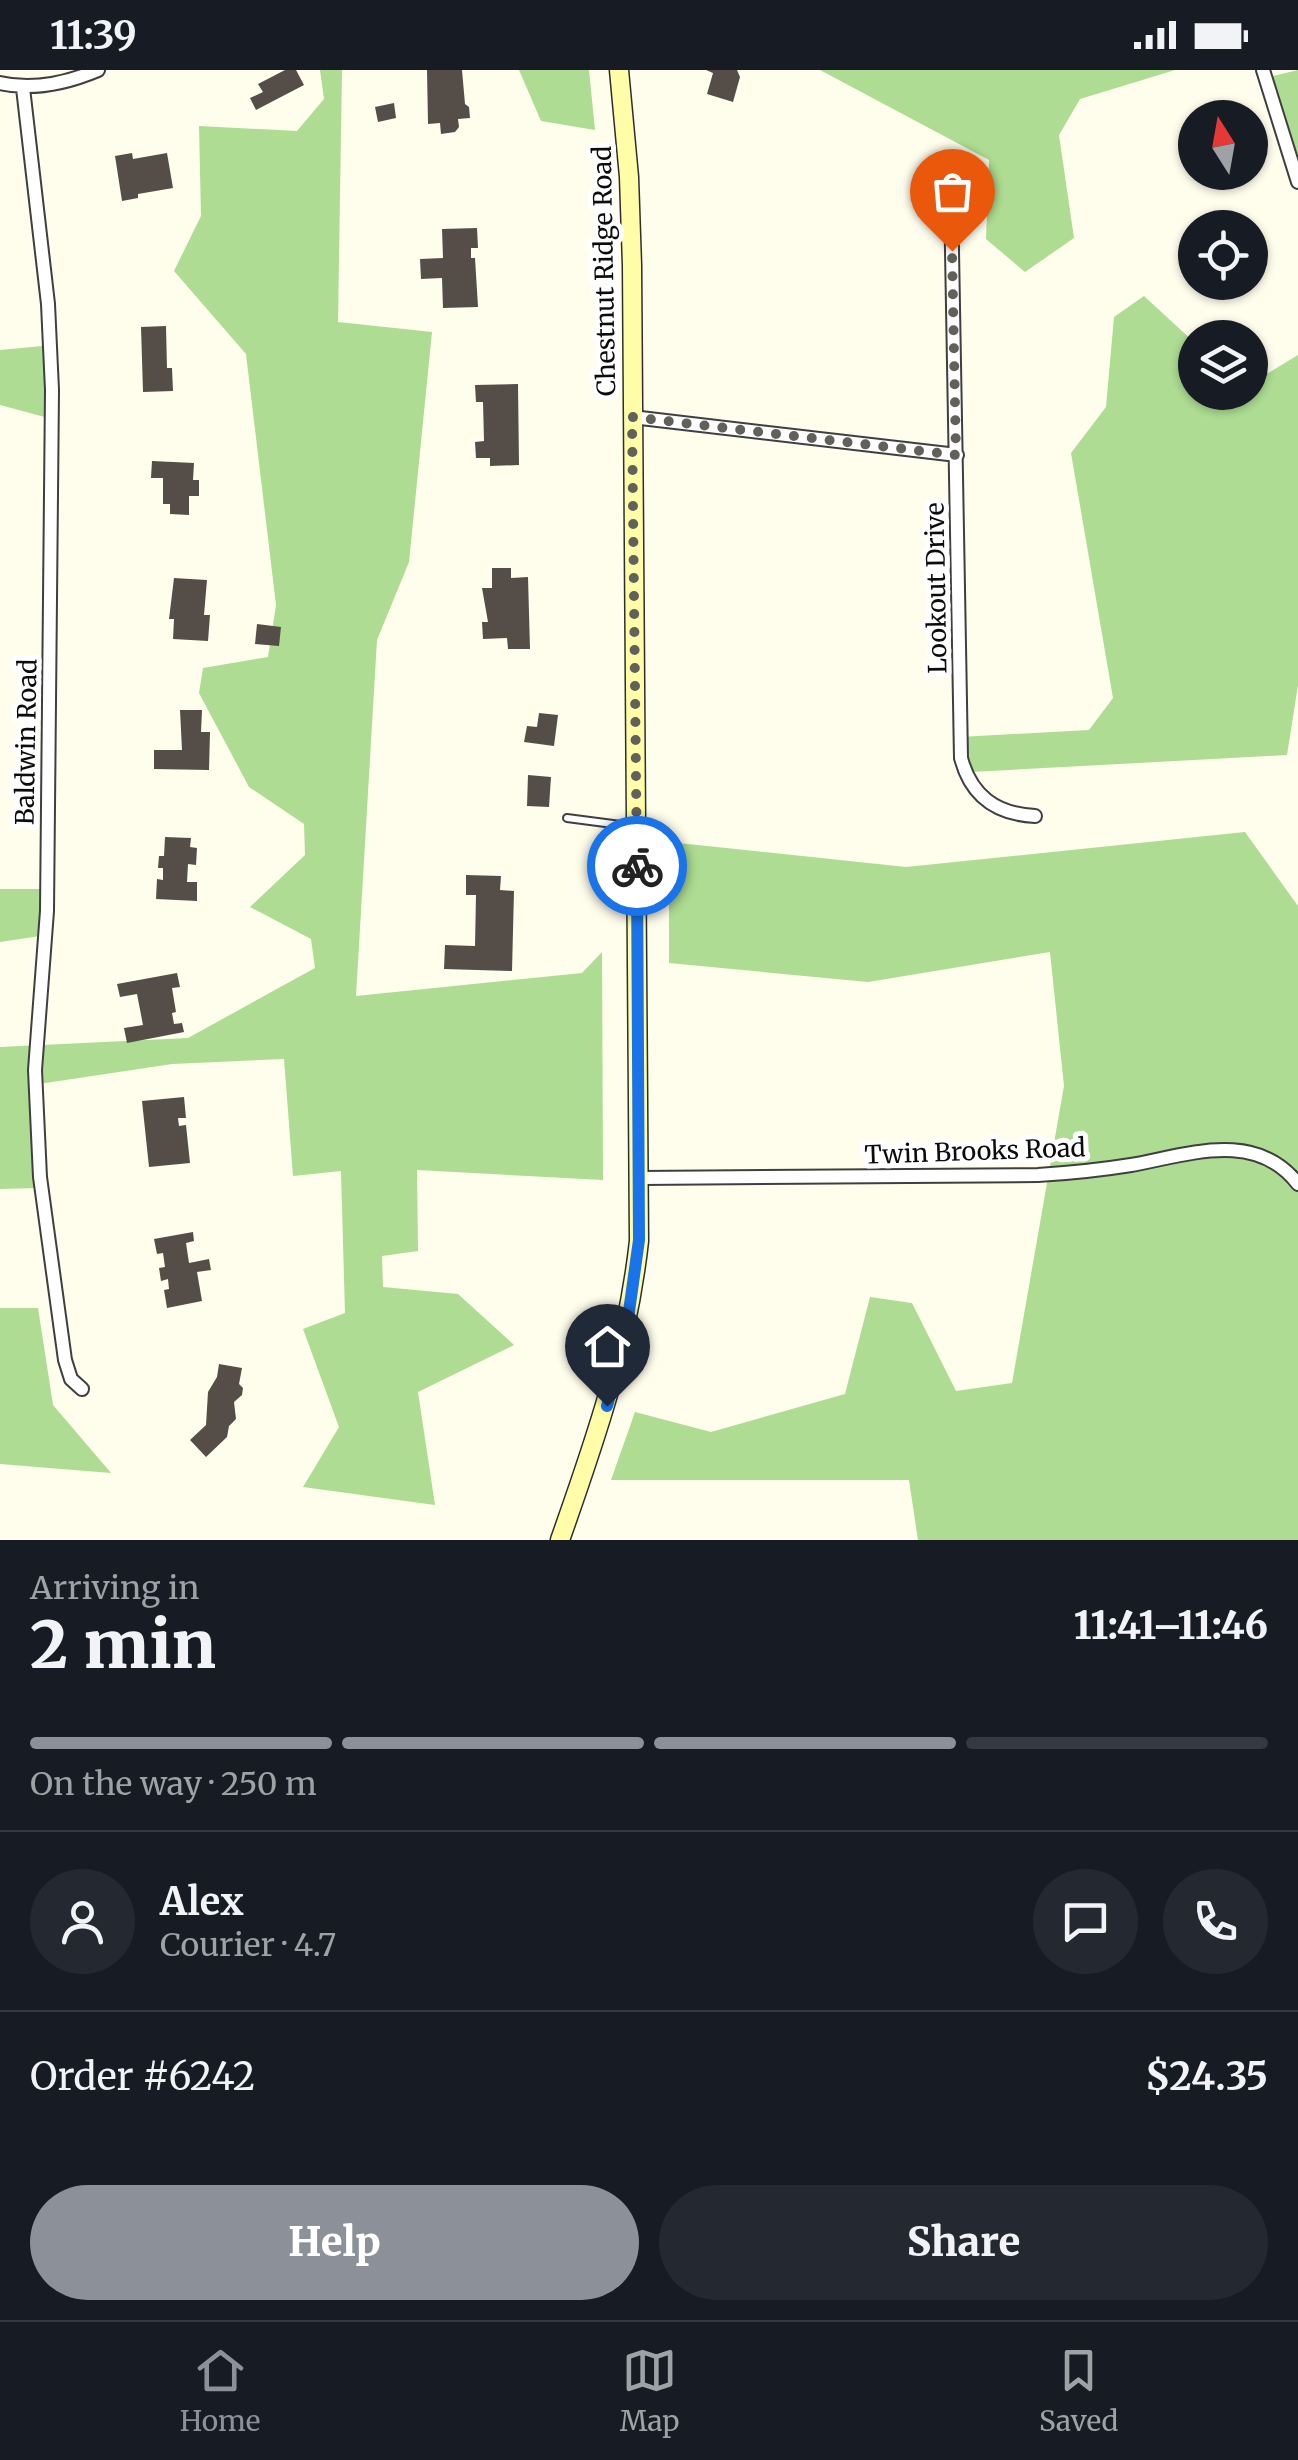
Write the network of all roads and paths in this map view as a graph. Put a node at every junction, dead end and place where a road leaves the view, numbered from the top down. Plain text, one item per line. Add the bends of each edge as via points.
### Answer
1 (98, 70) edge
2 (620, 70) edge
3 (1263, 70) edge
4 (0, 84) edge
5 (23, 88) junction
6 (1298, 182) edge
7 (950, 194) dead end
8 (632, 417) junction
9 (956, 455) junction
10 (1035, 816) dead end
11 (567, 818) dead end
12 (637, 828) junction
13 (641, 1178) junction
14 (1298, 1184) edge
15 (82, 1388) dead end
16 (560, 1540) edge

1 - 5 street
2 - 8 main road, Chestnut Ridge Road via 630,210
3 - 6 street
4 - 5 street
5 - 15 street, Baldwin Road via 52,390 38,1141 65,1360 70,1379
7 - 9 street, Lookout Drive
8 - 9 street
8 - 12 main road, Chestnut Ridge Road
9 - 10 street, Lookout Drive via 961,758 983,799 1009,813
11 - 12 lane
12 - 13 main road, Chestnut Ridge Road
13 - 14 street, Twin Brooks Road via 1038,1176 1222,1148 1262,1156
13 - 16 main road, Chestnut Ridge Road via 625,1340

